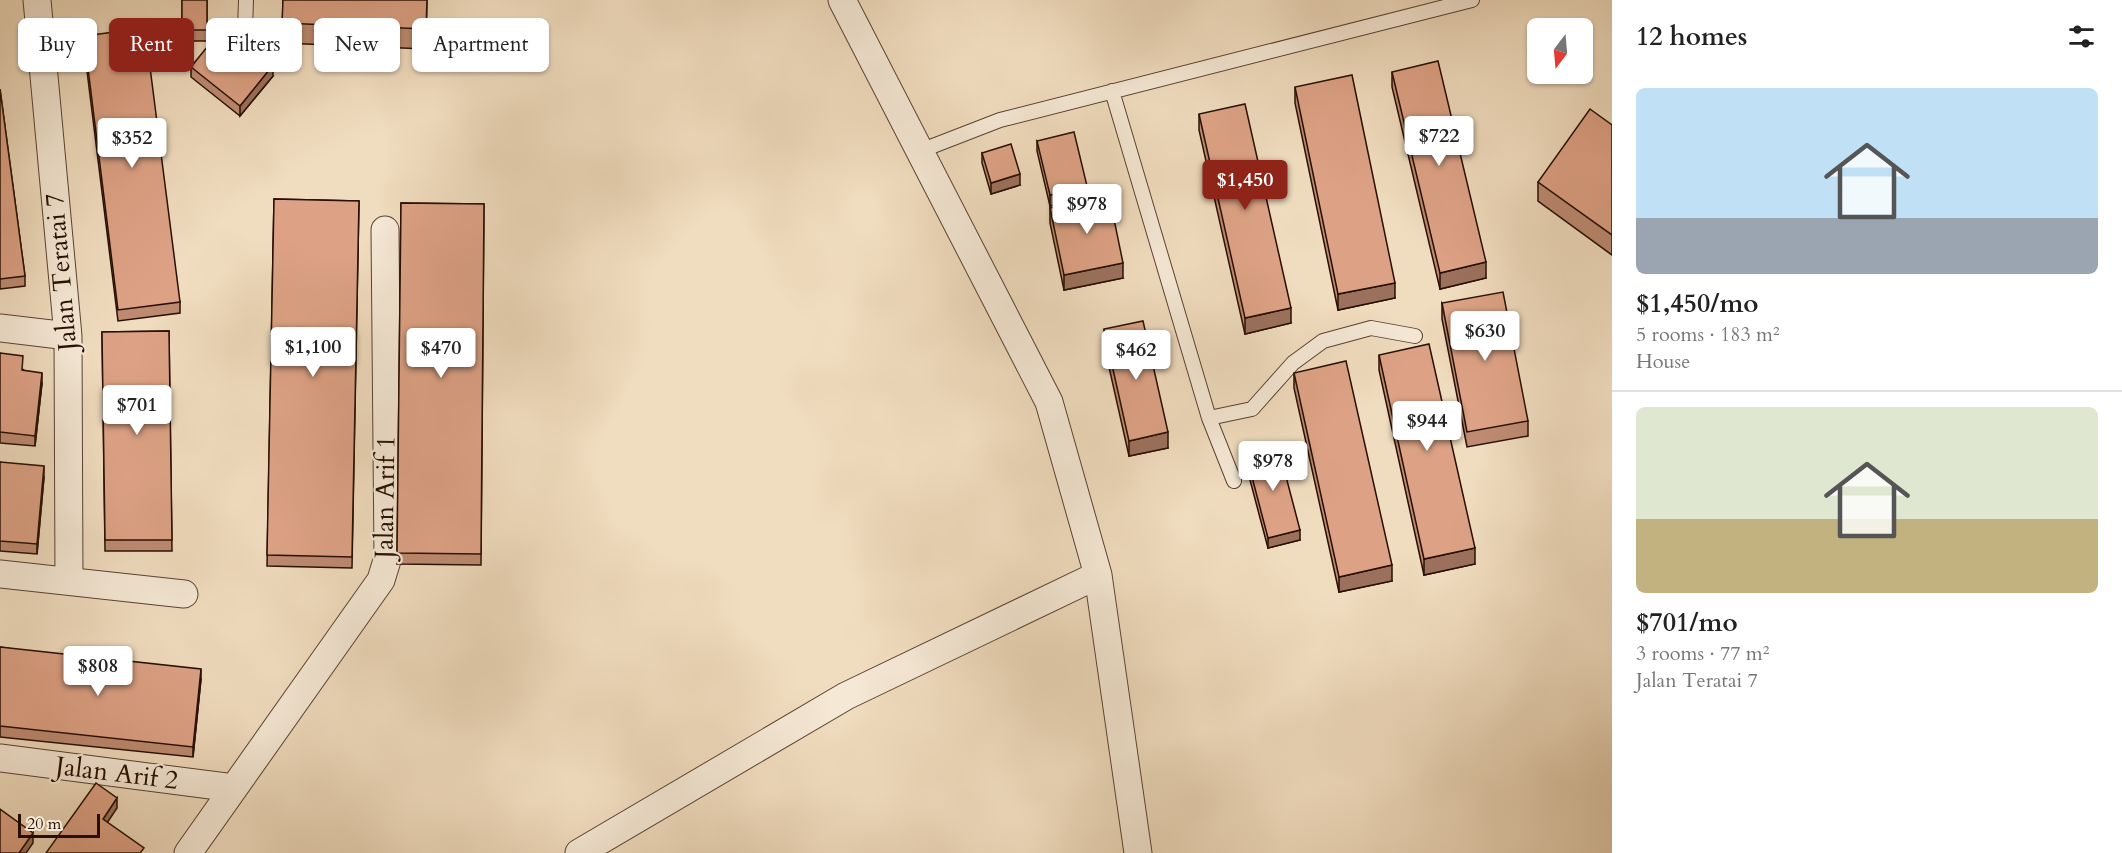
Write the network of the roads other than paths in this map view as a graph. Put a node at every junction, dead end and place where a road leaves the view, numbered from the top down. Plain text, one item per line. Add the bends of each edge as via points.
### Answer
1 (37, 0) edge
2 (246, 0) edge
3 (842, 0) edge
4 (1472, 0) edge
5 (245, 18) edge
6 (1112, 91) junction
7 (920, 151) junction
8 (385, 230) dead end
9 (0, 328) edge
10 (68, 336) junction
11 (1415, 336) dead end
12 (1209, 418) junction
13 (1234, 481) dead end
14 (0, 574) edge
15 (1098, 575) junction
16 (69, 581) junction
17 (184, 594) dead end
18 (0, 758) edge
19 (234, 788) junction
20 (188, 853) edge
21 (579, 853) edge
22 (1138, 853) edge

1 - 10 street, Jalan Teratai 7
2 - 5 lane
3 - 7 street
4 - 6 lane
6 - 7 lane via 1000,120
6 - 12 lane
7 - 15 street via 1049,402
8 - 19 street, Jalan Arif 1 via 388,557 381,580
9 - 10 street
10 - 16 street, Jalan Teratai 7
11 - 12 lane via 1371,328 1323,341 1293,363 1252,409
12 - 13 lane
14 - 16 street
15 - 21 street via 846,696
15 - 22 street
16 - 17 street
18 - 19 street, Jalan Arif 2
19 - 20 street, Jalan Arif 1

